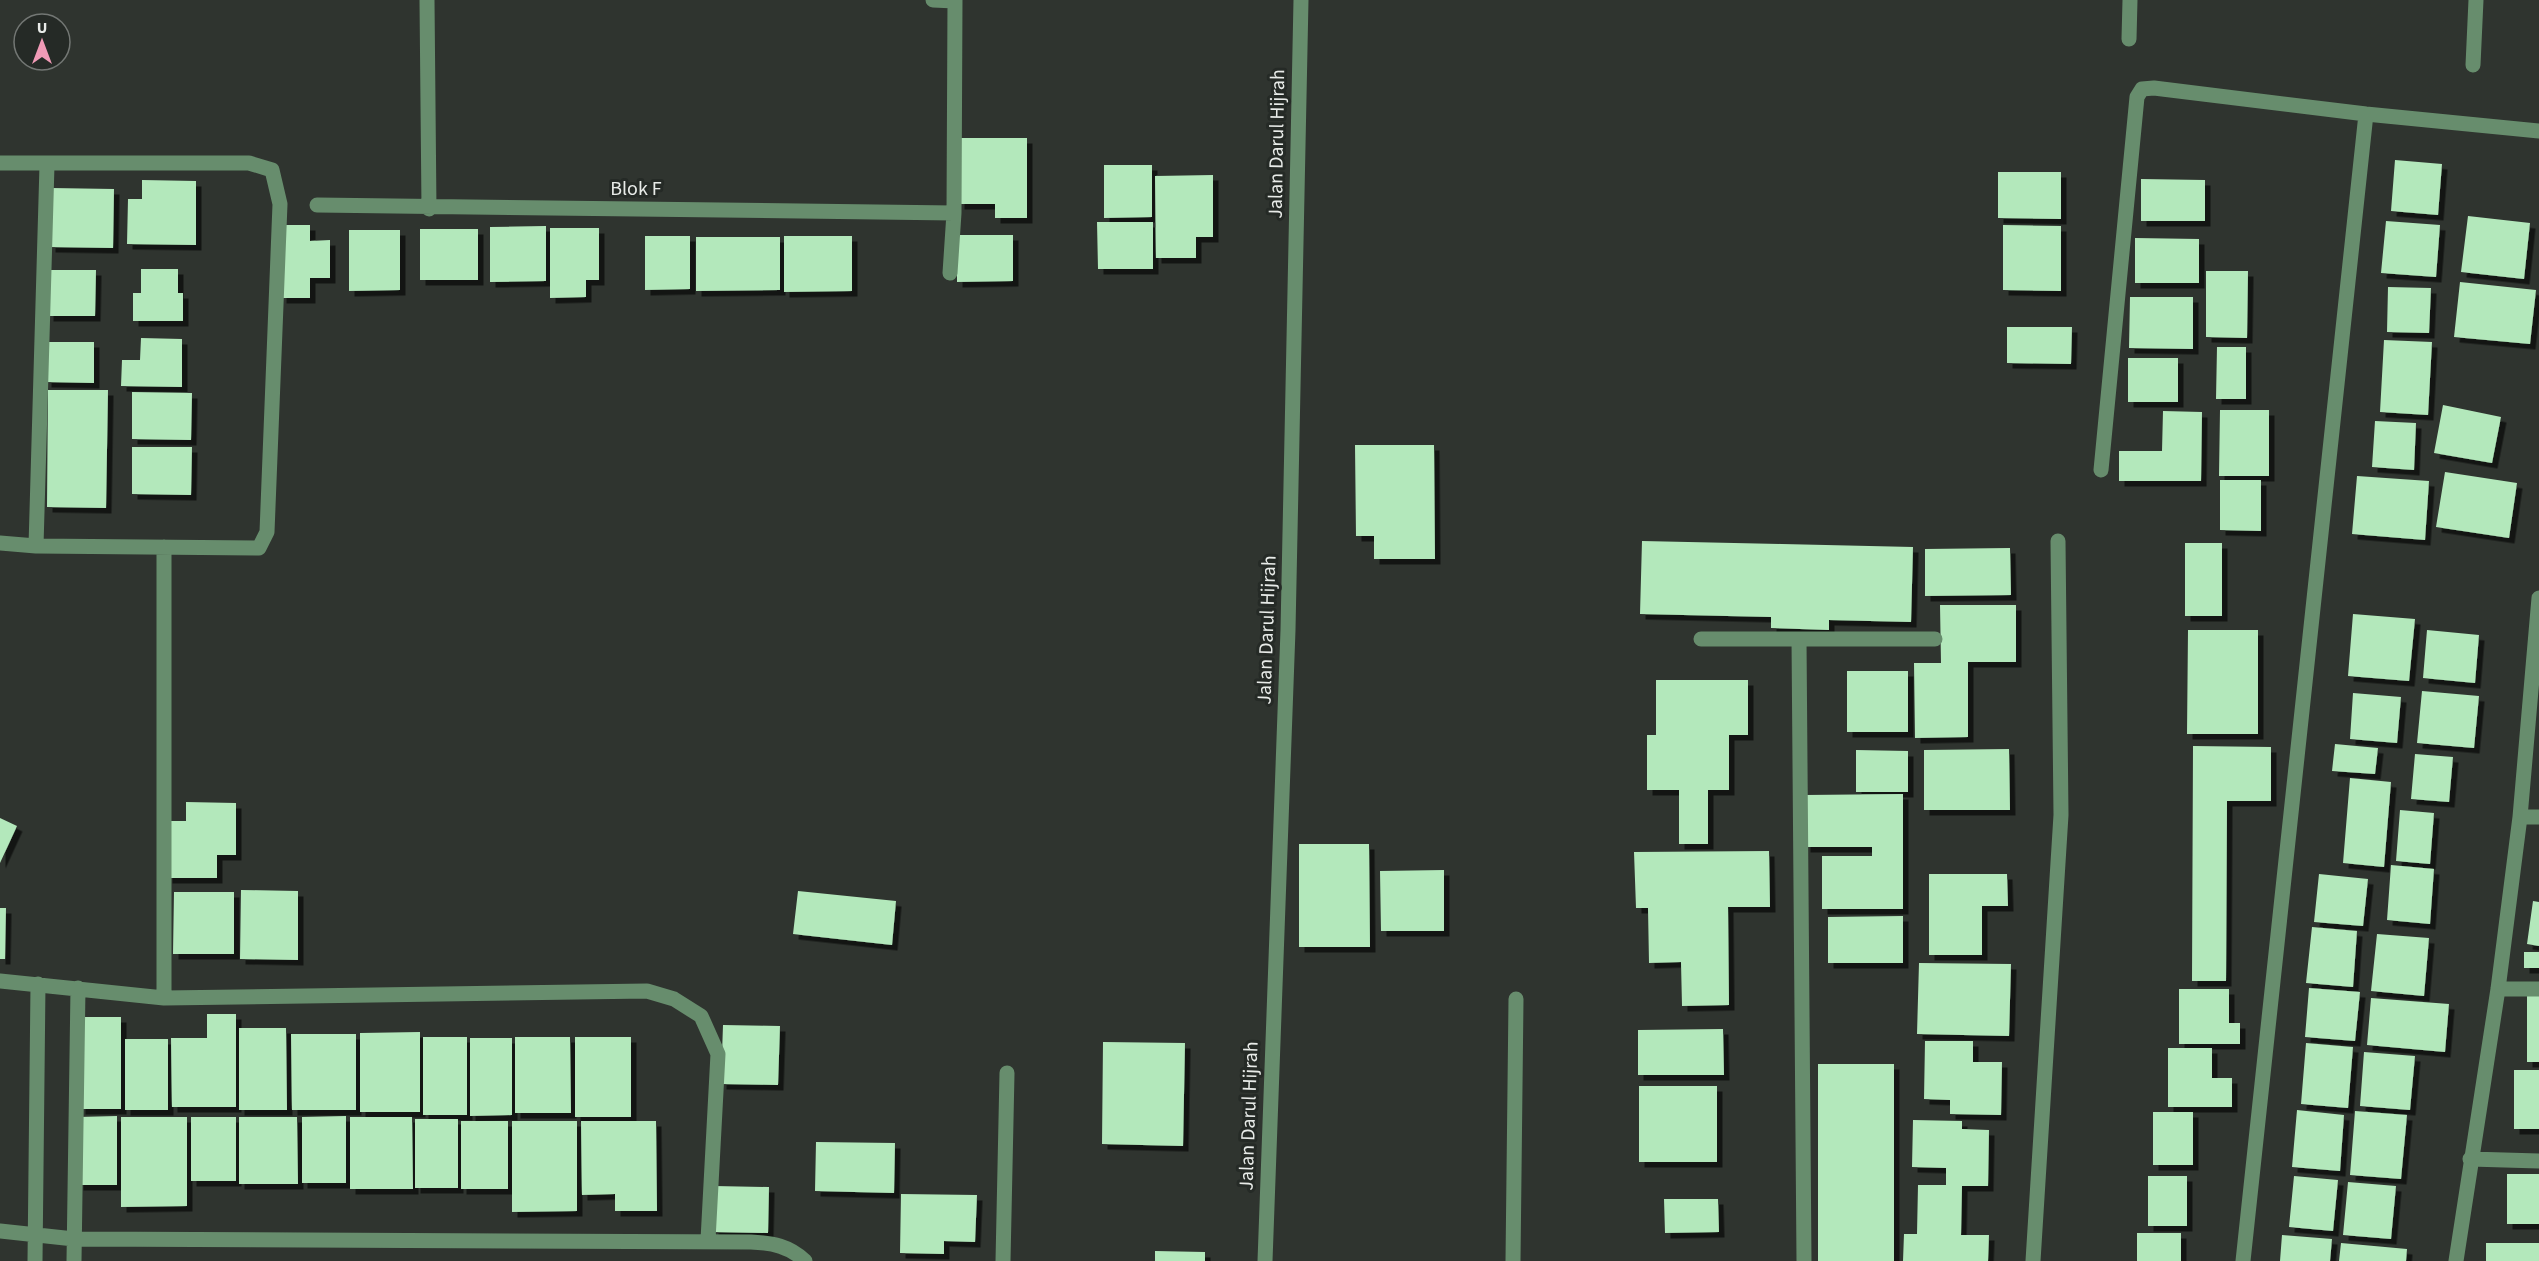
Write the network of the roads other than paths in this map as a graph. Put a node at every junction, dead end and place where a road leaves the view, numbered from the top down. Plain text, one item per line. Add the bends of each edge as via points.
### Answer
1 (427, 0) edge
2 (933, 0) edge
3 (955, 0) edge
4 (1301, 0) edge
5 (2130, 0) edge
6 (2476, 0) edge
7 (2129, 39) dead end
8 (2473, 65) dead end
9 (2366, 114) junction
10 (2539, 131) edge
11 (0, 163) edge
12 (47, 165) junction
13 (317, 206) dead end
14 (429, 209) junction
15 (954, 213) junction
16 (950, 273) dead end
17 (2101, 470) dead end
18 (2058, 541) dead end
19 (0, 543) edge
20 (36, 546) junction
21 (164, 547) junction
22 (2539, 598) edge
23 (1701, 639) dead end
24 (1799, 639) junction
25 (1935, 639) dead end
26 (2520, 817) junction
27 (2539, 817) edge
28 (0, 981) edge
29 (38, 984) junction
30 (78, 988) junction
31 (2498, 989) junction
32 (2539, 989) edge
33 (164, 998) junction
34 (1516, 999) dead end
35 (1007, 1073) dead end
36 (2470, 1159) junction
37 (2539, 1161) edge
38 (0, 1232) edge
39 (37, 1233) junction
40 (74, 1239) junction
41 (708, 1240) junction
42 (35, 1261) edge
43 (74, 1261) edge
44 (805, 1261) edge
45 (1002, 1261) edge
46 (1265, 1261) edge
47 (1513, 1261) edge
48 (1803, 1261) edge
49 (2033, 1261) edge
50 (2244, 1261) edge
51 (2456, 1261) edge

1 - 14 street
2 - 3 street
3 - 15 street
4 - 46 street, Jalan Darul Hijrah via 1288,630
5 - 7 street
6 - 8 street
9 - 10 street
9 - 17 street via 2142,89 2137,97
9 - 50 street
11 - 12 street
12 - 20 street
12 - 21 street via 249,163 272,170 280,204 267,532 259,549
13 - 14 street, Blok F
14 - 15 street, Blok F
15 - 16 street
18 - 49 street via 2061,815
19 - 20 street
20 - 21 street
21 - 33 street
22 - 26 street
23 - 24 street
24 - 25 street
24 - 48 street
26 - 27 street
26 - 31 street
28 - 29 street
29 - 30 street
29 - 39 street
30 - 33 street
30 - 40 street
31 - 32 street
31 - 36 street
33 - 41 street via 647,991 674,999 701,1016 718,1054
34 - 47 street
35 - 45 street
36 - 37 street
36 - 51 street
38 - 39 street
39 - 40 street
39 - 42 street
40 - 41 street
40 - 43 street
41 - 44 street via 773,1243 793,1250

